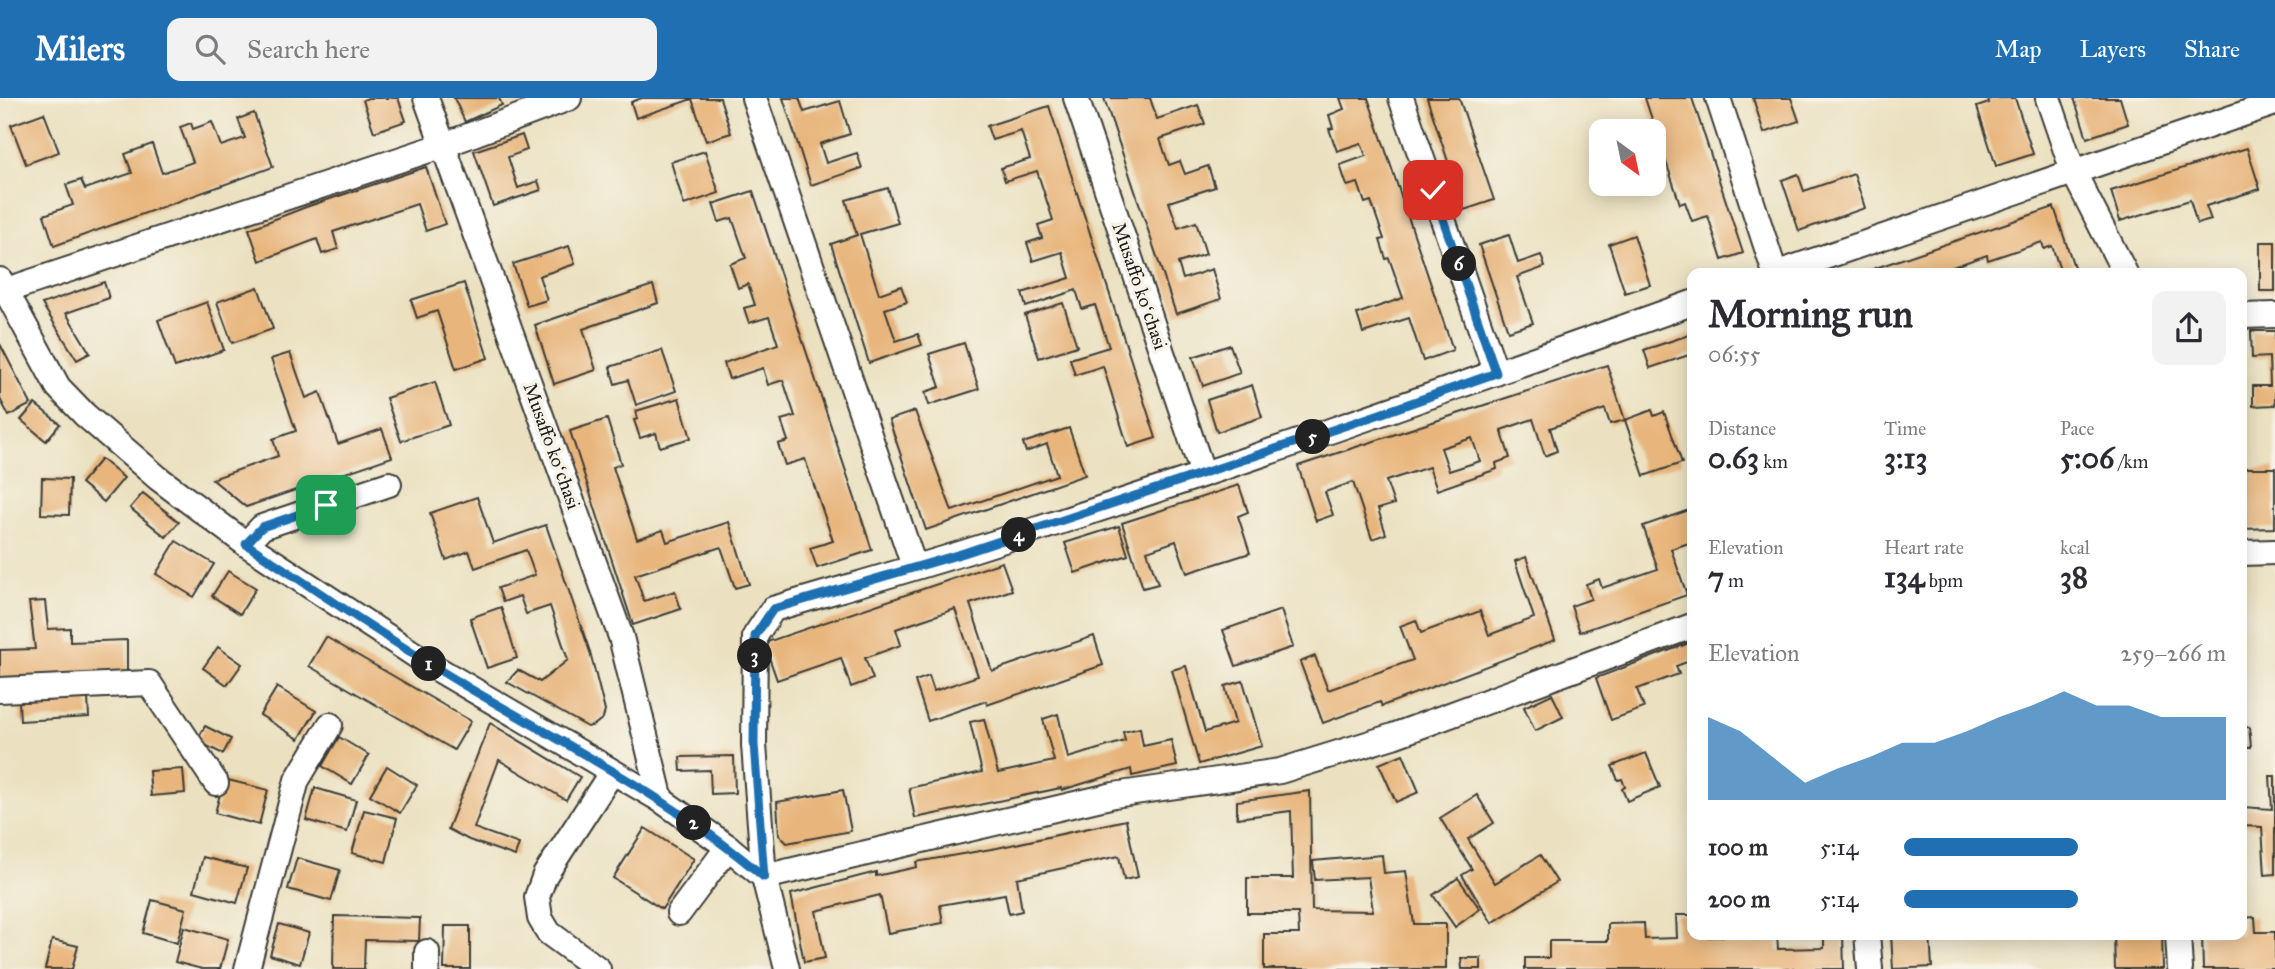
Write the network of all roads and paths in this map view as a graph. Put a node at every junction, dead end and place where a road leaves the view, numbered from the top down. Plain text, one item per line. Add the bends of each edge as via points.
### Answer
1 (426, 98) edge
2 (569, 98) edge
3 (754, 98) edge
4 (1076, 98) edge
5 (1401, 98) edge
6 (1718, 98) edge
7 (2048, 98) edge
8 (2275, 103) edge
9 (444, 145) junction
10 (2073, 171) junction
11 (1775, 268) edge
12 (1792, 268) edge
13 (2122, 268) edge
14 (2, 286) edge
15 (1687, 305) edge
16 (2275, 315) edge
17 (2247, 316) edge
18 (1496, 373) junction
19 (1203, 474) junction
20 (389, 484) dead end
21 (246, 544) junction
22 (2275, 552) edge
23 (2247, 553) edge
24 (914, 566) junction
25 (1687, 628) edge
26 (0, 690) edge
27 (330, 725) dead end
28 (612, 772) junction
29 (216, 783) dead end
30 (661, 800) junction
31 (728, 847) junction
32 (764, 877) junction
33 (679, 913) dead end
34 (1868, 940) edge
35 (2178, 940) edge
36 (247, 969) edge
37 (598, 969) edge
38 (788, 969) edge
39 (1870, 969) edge
40 (2180, 969) edge

1 - 9 street, Musaffo koʻchasi
2 - 9 street
3 - 24 street
4 - 19 street, Musaffo koʻchasi
5 - 18 street
6 - 11 street
7 - 10 street
8 - 10 street
9 - 14 street
9 - 30 street, Musaffo koʻchasi via 621,638
10 - 12 street
10 - 13 street
14 - 21 street via 58,387 158,478
15 - 18 street
16 - 17 street
18 - 19 street
19 - 24 street
20 - 21 street via 262,527
21 - 28 street via 429,664
22 - 23 street
24 - 32 street via 773,609 755,636 754,744
25 - 32 street via 1393,736 1280,771 1114,795
26 - 29 street via 149,683
27 - 36 street via 297,780
28 - 30 street
28 - 37 street via 545,875 537,897 540,918 549,933
30 - 31 street
31 - 32 street
31 - 33 street
32 - 38 street
34 - 39 street
35 - 40 street

